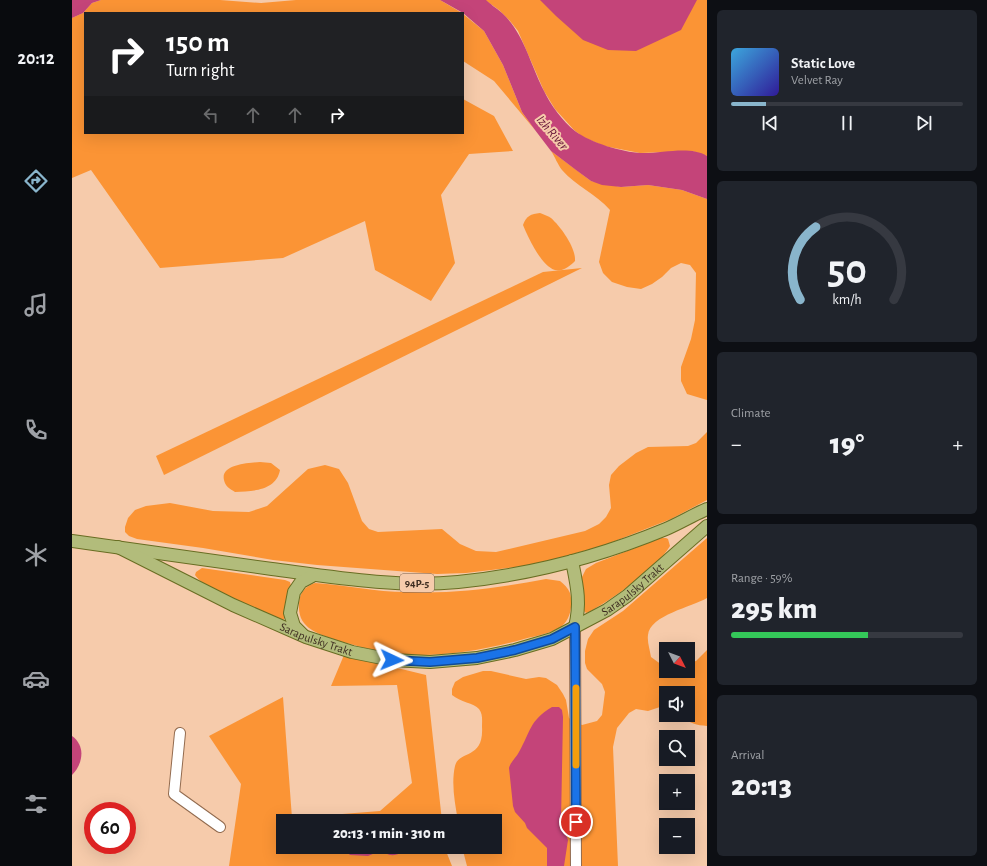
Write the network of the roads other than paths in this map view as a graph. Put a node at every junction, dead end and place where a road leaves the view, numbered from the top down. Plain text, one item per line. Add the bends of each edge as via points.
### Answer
1 (707, 509) edge
2 (707, 526) edge
3 (72, 540) edge
4 (118, 547) junction
5 (572, 561) junction
6 (314, 575) junction
7 (575, 627) junction
8 (306, 637) junction
9 (180, 733) dead end
10 (220, 827) dead end
11 (576, 866) edge

1 - 5 main road, Sarapulsky Trakt / 94Р-5 via 667,529
2 - 7 main road, Sarapulsky Trakt / 94Р-5 via 627,596
3 - 4 main road, Sarapulsky Trakt / 94Р-5
4 - 6 main road, Sarapulsky Trakt / 94Р-5
4 - 8 main road, Sarapulsky Trakt / 94Р-5 via 233,605
5 - 6 main road, Sarapulsky Trakt / 94Р-5 via 501,576 457,582 389,582
5 - 7 main road via 579,598
6 - 8 main road via 301,582 294,592 290,613 294,626
7 - 8 main road, Sarapulsky Trakt / 94Р-5 via 552,639 515,650 477,658 430,662 392,660 352,652
7 - 11 street
9 - 10 street via 174,794

